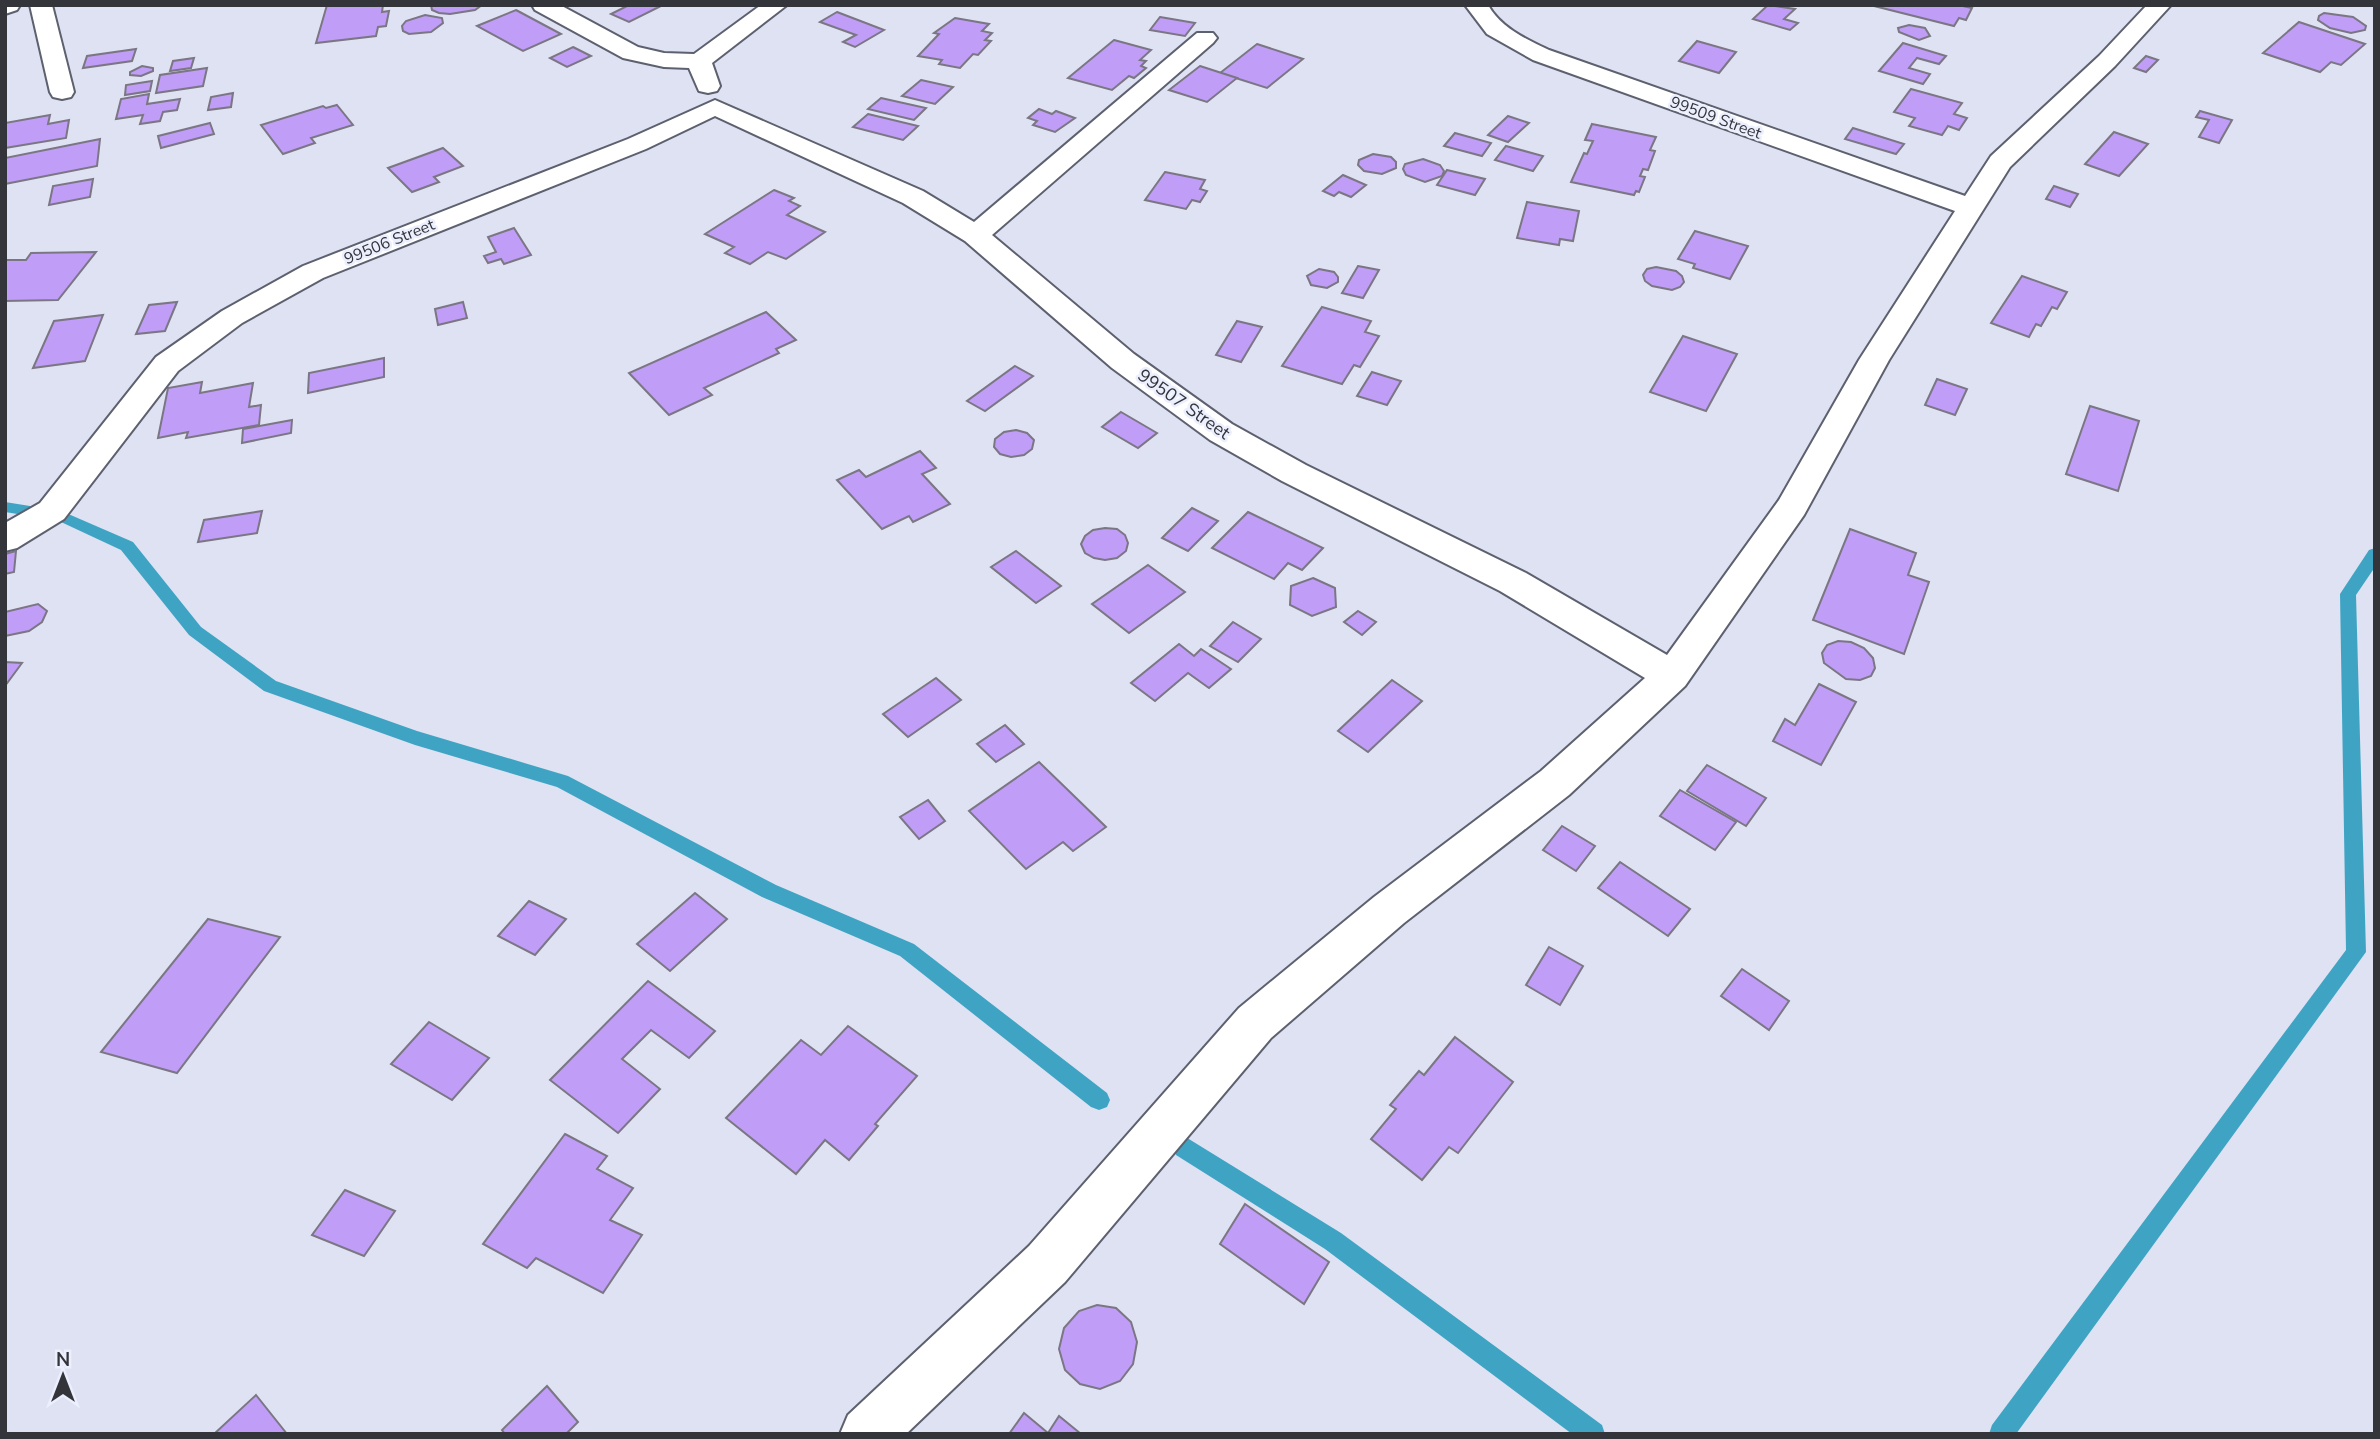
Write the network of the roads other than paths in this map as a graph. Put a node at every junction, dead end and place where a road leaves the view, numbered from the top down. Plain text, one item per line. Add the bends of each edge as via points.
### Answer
1 (41, 5) edge
2 (543, 5) edge
3 (776, 5) edge
4 (1476, 5) edge
5 (2160, 5) edge
6 (1205, 38) dead end
7 (699, 61) junction
8 (62, 92) dead end
9 (715, 107) junction
10 (1969, 207) junction
11 (975, 235) junction
12 (5, 539) edge
13 (1672, 676) junction
14 (867, 1434) edge

1 - 8 street
2 - 7 street via 631,53
3 - 7 street
4 - 10 street, 99509 Street via 1492,26 1541,55
5 - 10 street via 2000,162
6 - 11 street
7 - 9 street
9 - 11 street, 99507 Street via 913,197
9 - 12 street, 99506 Street via 637,144 313,272 232,317 167,365 52,510
10 - 13 street via 1874,359 1792,507
11 - 13 street, 99507 Street via 1123,361 1221,432 1294,474 1513,582
13 - 14 street via 1555,783 1389,910 1255,1023 1047,1264

